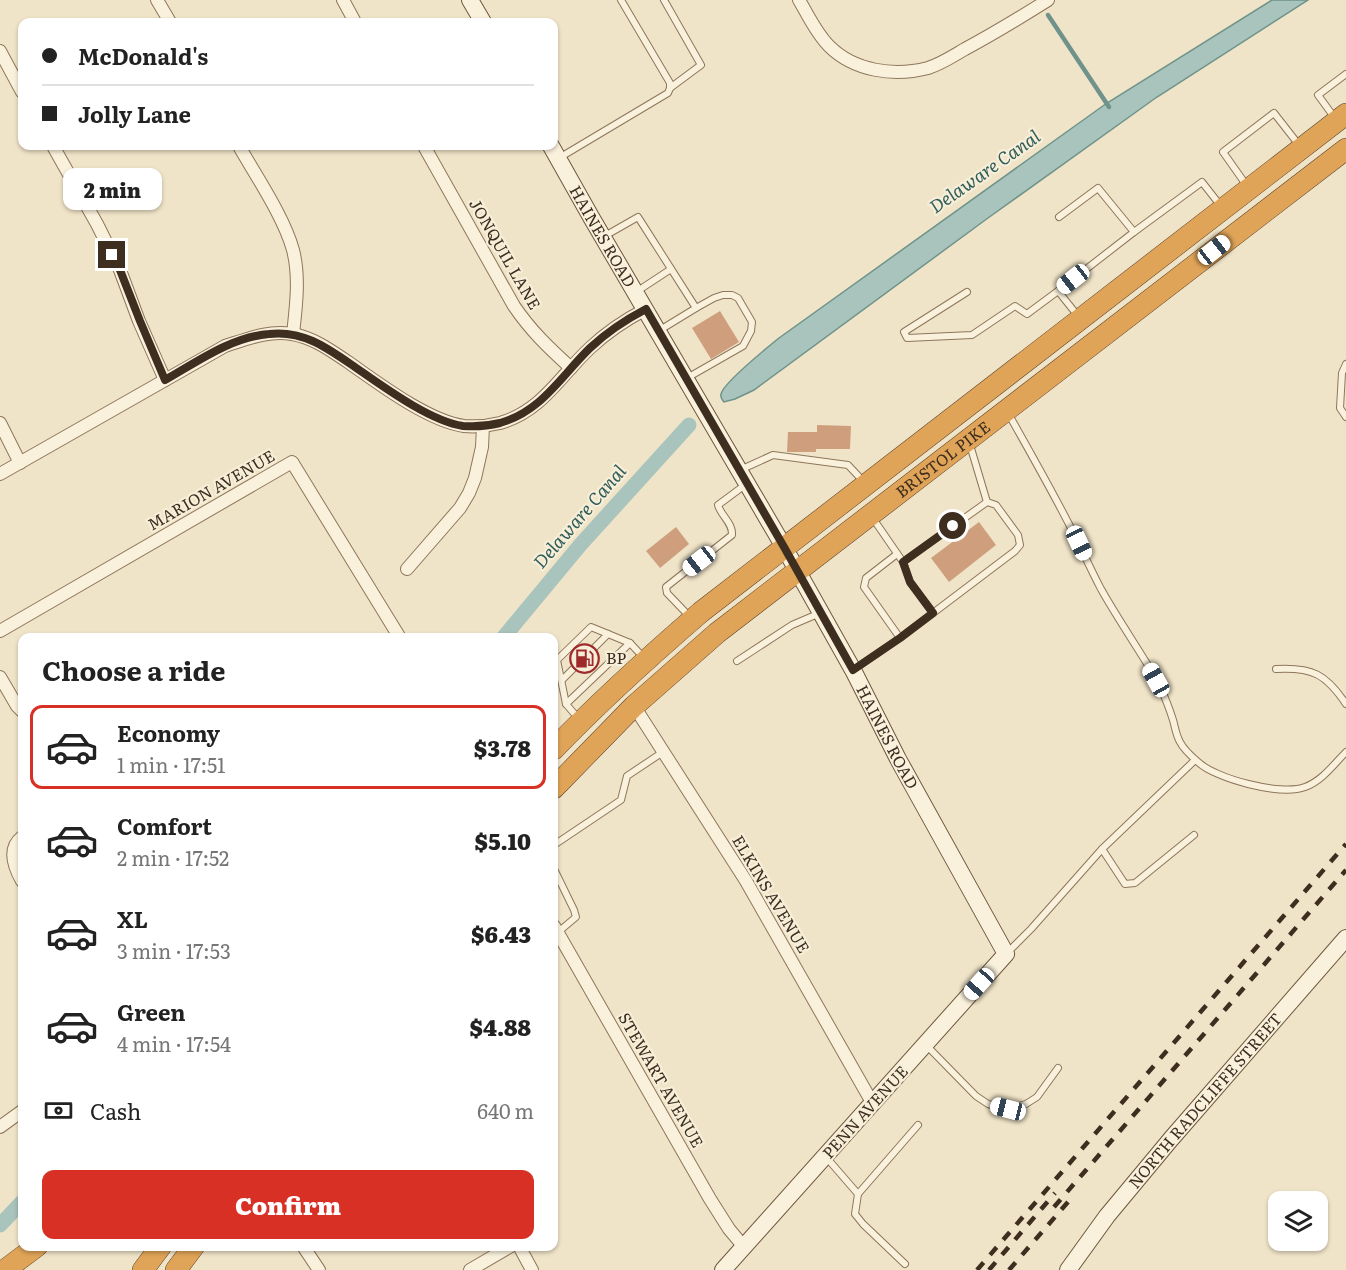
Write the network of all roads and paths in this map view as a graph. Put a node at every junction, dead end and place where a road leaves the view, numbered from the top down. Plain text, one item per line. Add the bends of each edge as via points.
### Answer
1 (157, 0) edge
2 (343, 0) edge
3 (470, 0) edge
4 (664, 0) edge
5 (798, 0) edge
6 (1048, 0) edge
7 (623, 1) edge
8 (168, 18) edge
9 (353, 18) edge
10 (481, 18) edge
11 (0, 51) edge
12 (1346, 74) edge
13 (18, 85) edge
14 (670, 88) junction
15 (1341, 118) edge
16 (1346, 148) edge
17 (1301, 149) junction
18 (55, 150) edge
19 (241, 150) edge
20 (426, 150) edge
21 (555, 152) edge
22 (1249, 189) junction
23 (1223, 209) junction
24 (1059, 217) dead end
25 (1134, 232) junction
26 (603, 237) junction
27 (671, 269) junction
28 (1058, 291) junction
29 (967, 292) dead end
30 (636, 293) junction
31 (696, 308) junction
32 (646, 309) junction
33 (1080, 319) junction
34 (659, 331) junction
35 (293, 334) junction
36 (1346, 364) edge
37 (571, 368) junction
38 (686, 378) junction
39 (165, 380) junction
40 (1006, 410) junction
41 (1346, 417) edge
42 (0, 423) edge
43 (483, 426) junction
44 (968, 439) junction
45 (20, 463) junction
46 (0, 474) edge
47 (744, 477) junction
48 (865, 484) junction
49 (987, 502) junction
50 (870, 514) junction
51 (784, 547) junction
52 (897, 554) junction
53 (903, 562) junction
54 (407, 569) dead end
55 (797, 570) junction
56 (821, 613) junction
57 (933, 613) junction
58 (692, 619) junction
59 (0, 632) edge
60 (397, 633) edge
61 (608, 634) junction
62 (900, 638) junction
63 (630, 643) junction
64 (593, 649) dead end
65 (558, 659) edge
66 (646, 660) junction
67 (737, 660) dead end
68 (558, 664) edge
69 (573, 669) dead end
70 (1276, 669) dead end
71 (853, 670) junction
72 (0, 677) edge
73 (562, 680) junction
74 (566, 704) junction
75 (1346, 704) edge
76 (634, 706) junction
77 (18, 707) edge
78 (581, 721) junction
79 (558, 745) edge
80 (664, 752) junction
81 (1346, 752) edge
82 (1195, 760) junction
83 (558, 784) edge
84 (1194, 835) dead end
85 (18, 841) edge
86 (558, 842) edge
87 (1102, 849) junction
88 (18, 874) edge
89 (558, 877) edge
90 (558, 927) edge
91 (558, 934) edge
92 (1346, 938) edge
93 (1006, 954) junction
94 (925, 1045) junction
95 (1058, 1068) dead end
96 (873, 1104) junction
97 (18, 1114) edge
98 (918, 1125) dead end
99 (0, 1127) edge
100 (826, 1156) junction
101 (858, 1194) junction
102 (744, 1247) junction
103 (30, 1251) edge
104 (157, 1251) edge
105 (190, 1251) edge
106 (306, 1251) edge
107 (502, 1251) edge
108 (522, 1251) edge
109 (905, 1264) dead end
110 (5, 1270) edge
111 (143, 1270) edge
112 (176, 1270) edge
113 (319, 1270) edge
114 (470, 1270) edge
115 (532, 1270) edge
116 (723, 1270) edge
117 (1068, 1270) edge

1 - 8 street
2 - 9 street
3 - 10 street
4 - 14 lane via 701,64
5 - 6 street via 821,37 844,58 866,68 897,71 938,64
7 - 14 lane
11 - 13 street
12 - 15 lane via 1318,95
14 - 21 lane via 668,93
15 - 17 highway, BRISTOL PIKE
16 - 40 highway, BRISTOL PIKE
17 - 22 highway, BRISTOL PIKE
17 - 22 lane via 1274,113 1223,152
18 - 39 street via 120,270
19 - 35 street via 281,219 293,249
20 - 37 street, JONQUIL LANE via 514,306 542,341
21 - 26 street, HAINES ROAD
22 - 23 highway, BRISTOL PIKE
23 - 25 lane via 1202,182
23 - 33 highway, BRISTOL PIKE
24 - 25 lane via 1098,188
25 - 28 lane
26 - 27 lane via 638,217
26 - 30 street, HAINES ROAD
27 - 30 lane
27 - 31 lane
28 - 29 lane via 1027,314 1015,306 972,335 907,338 904,332
28 - 33 lane
30 - 32 street, HAINES ROAD
31 - 34 lane
31 - 38 lane via 714,298 732,295 738,298 752,322 751,331 743,346
32 - 34 street, HAINES ROAD
32 - 37 street via 610,331
33 - 48 highway, BRISTOL PIKE
34 - 38 street, HAINES ROAD
35 - 39 street via 269,333 225,346
35 - 43 street via 325,346 424,411 462,426
36 - 41 lane via 1340,408
37 - 43 street via 530,408 500,423
38 - 47 street, HAINES ROAD
39 - 45 street
40 - 44 highway, BRISTOL PIKE
40 - 82 lane via 1100,587 1163,692 1179,741
42 - 45 street
43 - 54 street via 482,447 469,493
44 - 49 lane
44 - 50 highway, BRISTOL PIKE
45 - 46 street
47 - 48 lane via 773,455 848,465
47 - 51 street, HAINES ROAD
47 - 58 lane via 718,505 733,530 732,535 666,587 667,593
48 - 51 highway, BRISTOL PIKE
49 - 53 lane
49 - 57 lane via 996,505 1018,535 1020,545
50 - 52 lane
50 - 55 highway, BRISTOL PIKE
51 - 55 street, HAINES ROAD
51 - 58 highway, BRISTOL PIKE
52 - 53 lane
52 - 62 lane via 866,578 864,587
53 - 57 lane via 910,582
55 - 56 street, HAINES ROAD
55 - 76 highway, BRISTOL PIKE
56 - 67 lane via 792,625
56 - 71 street, HAINES ROAD
57 - 62 lane
58 - 66 highway, BRISTOL PIKE
59 - 60 street, MARION AVENUE via 292,462
61 - 63 lane
61 - 64 lane
61 - 65 lane via 591,627
62 - 71 lane
63 - 66 lane
63 - 74 lane
66 - 78 highway, BRISTOL PIKE
68 - 73 lane
69 - 73 lane
70 - 75 lane via 1293,668 1318,674
71 - 93 street, HAINES ROAD
72 - 77 street
73 - 74 lane
74 - 78 lane
76 - 80 street, ELKINS AVENUE
76 - 83 highway, BRISTOL PIKE
78 - 79 highway, BRISTOL PIKE
80 - 86 lane via 627,776 621,800
80 - 96 street, ELKINS AVENUE via 746,881
81 - 82 lane via 1314,782 1291,790 1224,776
82 - 87 lane
84 - 87 lane via 1135,883 1125,884
85 - 88 street via 13,851
87 - 93 lane
89 - 90 lane via 576,917
91 - 102 street, STEWART AVENUE via 710,1199
92 - 117 street, NORTH RADCLIFFE STREET via 1163,1148
93 - 94 street, PENN AVENUE
94 - 95 lane via 976,1096 1008,1109 1037,1097
94 - 96 street, PENN AVENUE
96 - 100 street, PENN AVENUE
97 - 99 street
98 - 101 lane
100 - 101 lane
100 - 102 street, PENN AVENUE
101 - 109 lane via 855,1214
102 - 116 street, PENN AVENUE
103 - 110 highway
104 - 111 highway
105 - 112 highway
106 - 113 street
107 - 114 street
108 - 115 street

